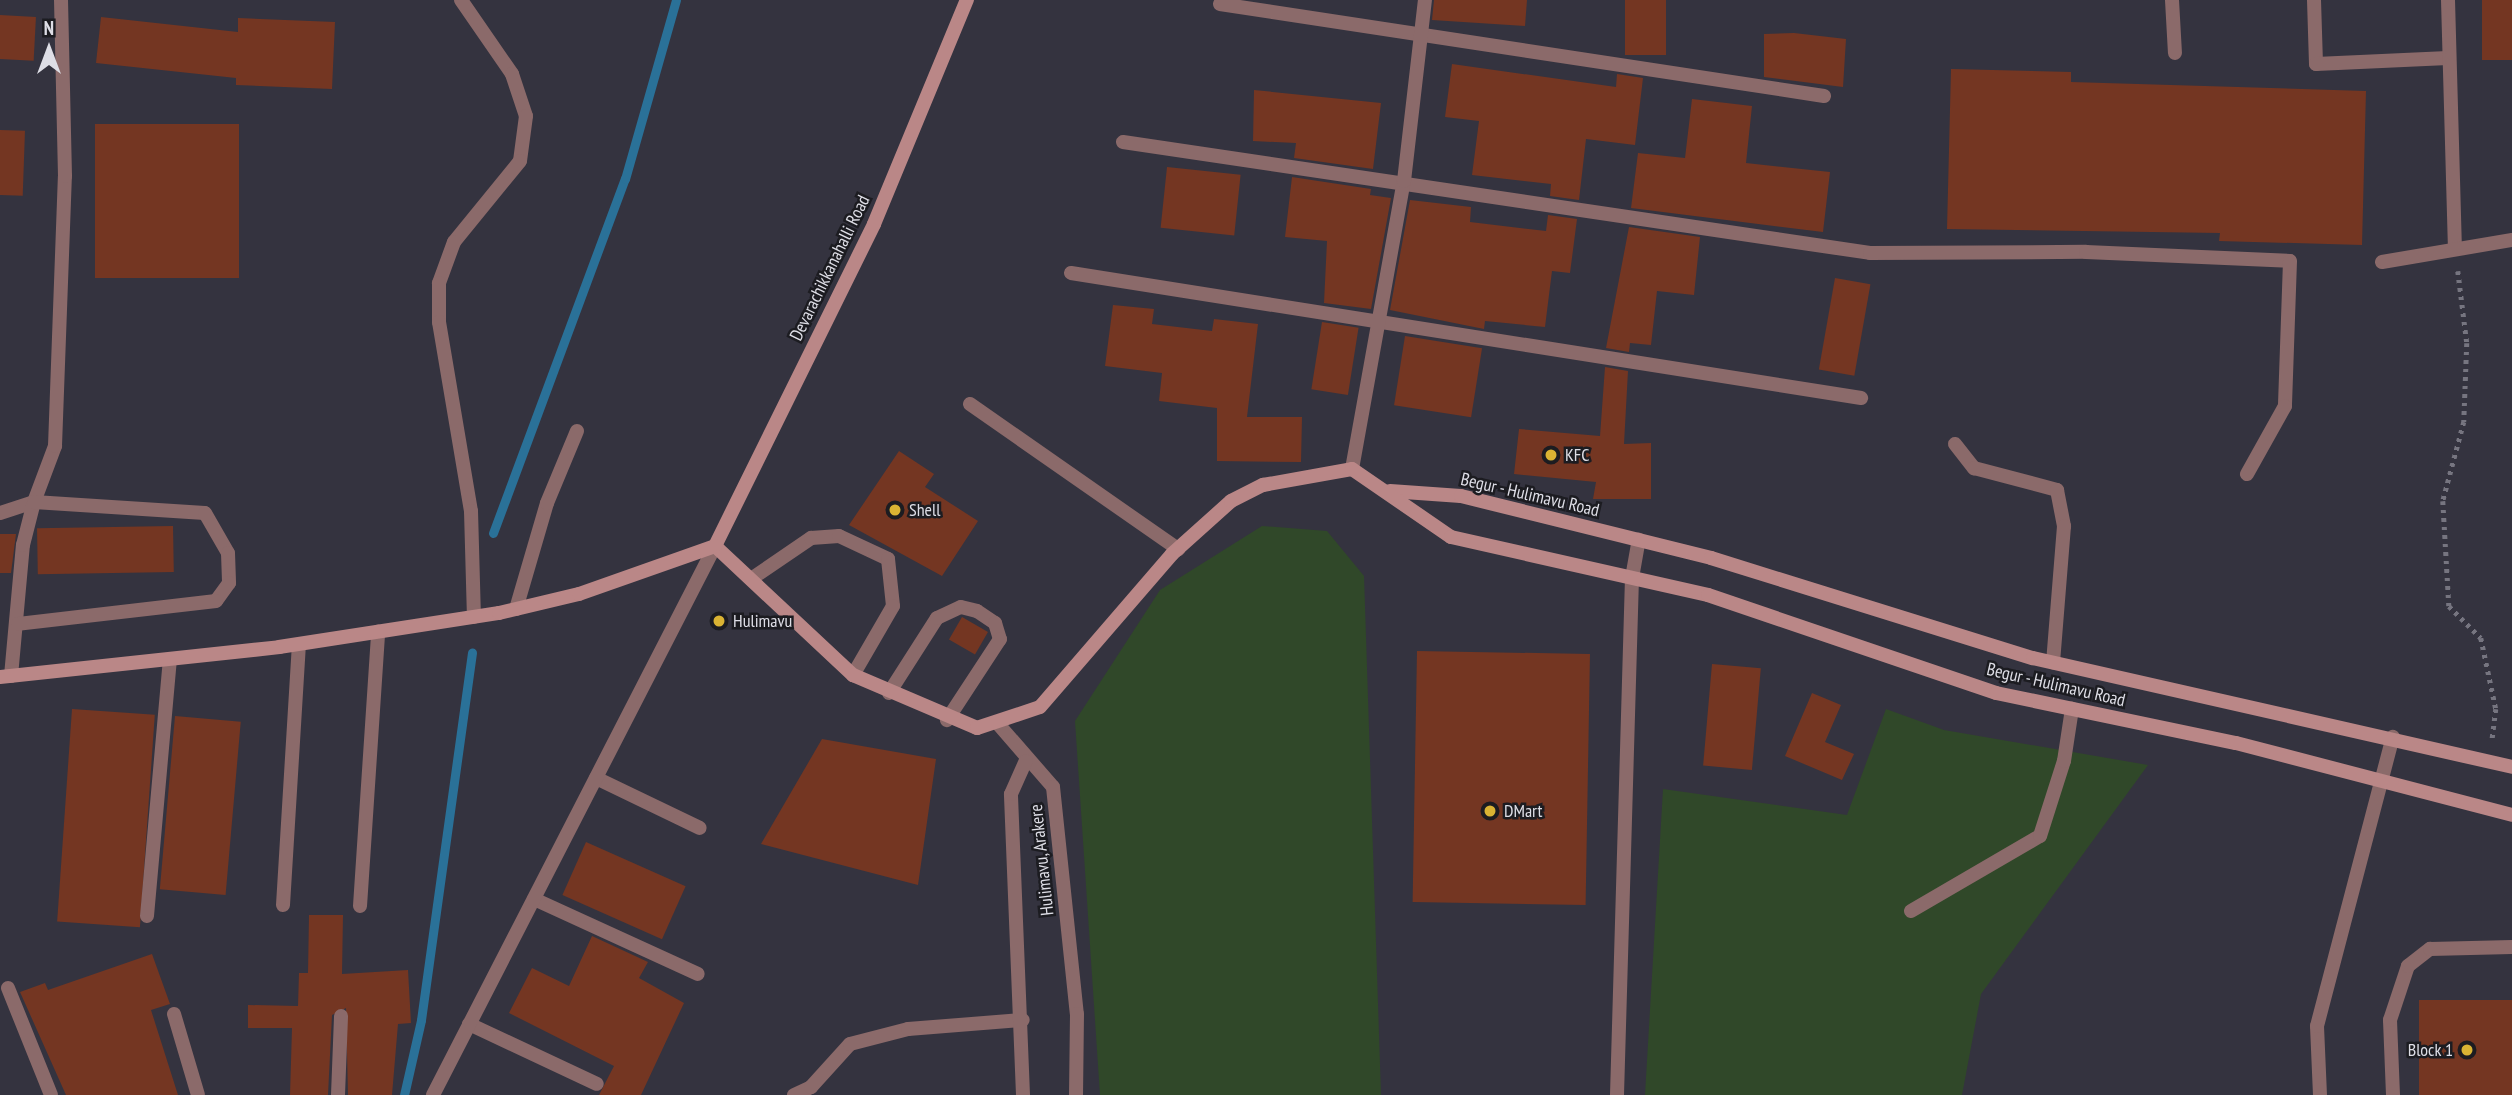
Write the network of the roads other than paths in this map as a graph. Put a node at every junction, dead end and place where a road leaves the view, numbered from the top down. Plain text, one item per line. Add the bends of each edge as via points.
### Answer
1 (61, 0) edge
2 (461, 0) edge
3 (967, 0) edge
4 (1425, 0) edge
5 (2172, 0) edge
6 (2314, 0) edge
7 (2448, 0) edge
8 (1220, 4) dead end
9 (1264, 5) edge
10 (1421, 34) junction
11 (2175, 53) dead end
12 (2448, 58) junction
13 (1824, 96) dead end
14 (1123, 142) dead end
15 (1404, 181) junction
16 (2512, 240) edge
17 (2455, 249) junction
18 (2382, 262) dead end
19 (1072, 273) dead end
20 (1379, 319) junction
21 (1861, 398) dead end
22 (970, 404) dead end
23 (577, 431) dead end
24 (1955, 444) dead end
25 (1352, 469) junction
26 (2247, 474) dead end
27 (1389, 491) junction
28 (34, 502) junction
29 (0, 513) edge
30 (1639, 540) junction
31 (715, 546) junction
32 (1178, 549) junction
33 (1632, 578) junction
34 (751, 579) junction
35 (516, 609) junction
36 (474, 617) junction
37 (18, 624) junction
38 (378, 632) junction
39 (299, 644) junction
40 (170, 659) junction
41 (2053, 663) junction
42 (853, 675) junction
43 (5, 676) edge
44 (889, 693) junction
45 (2072, 709) junction
46 (947, 720) junction
47 (999, 725) junction
48 (2393, 737) junction
49 (1026, 761) junction
50 (2512, 767) edge
51 (596, 778) junction
52 (2383, 780) junction
53 (2512, 815) edge
54 (699, 828) dead end
55 (534, 899) junction
56 (283, 905) dead end
57 (359, 906) dead end
58 (1911, 911) dead end
59 (147, 916) dead end
60 (2512, 947) edge
61 (698, 974) dead end
62 (8, 988) dead end
63 (174, 1014) dead end
64 (341, 1016) dead end
65 (1023, 1020) junction
66 (469, 1024) junction
67 (597, 1084) dead end
68 (51, 1095) edge
69 (198, 1095) edge
70 (338, 1095) edge
71 (433, 1095) edge
72 (794, 1095) edge
73 (1023, 1095) edge
74 (1076, 1095) edge
75 (1617, 1095) edge
76 (2320, 1095) edge
77 (2393, 1095) edge

1 - 28 street via 65,176 55,446
2 - 36 street via 512,74 526,116 520,161 454,243 439,283 439,322 471,511
3 - 31 main road, Devarachikkanahalli Road via 874,224
4 - 10 street
5 - 11 street
6 - 12 street via 2316,64
7 - 12 street
8 - 9 street
9 - 10 street
10 - 13 street
10 - 15 street
12 - 17 street
14 - 15 street
15 - 20 street
15 - 26 street via 1870,253 2085,252 2290,261 2285,407
16 - 17 street
17 - 18 street
19 - 20 street
20 - 21 street
20 - 25 street
22 - 32 street
23 - 35 street via 547,503
24 - 41 street via 1974,468 2057,490 2064,526
25 - 27 main road
25 - 32 main road via 1263,485 1231,501
27 - 30 main road, Begur - Hulimavu Road via 1461,496
27 - 33 main road, Begur - Hulimavu Road via 1451,537
28 - 29 street
28 - 37 street via 23,545
28 - 37 street via 205,513 228,553 229,583 216,601
30 - 33 street
30 - 41 main road, Begur - Hulimavu Road
31 - 34 main road
31 - 35 main road
31 - 51 street
32 - 47 main road via 1041,707
33 - 45 main road, Begur - Hulimavu Road via 1708,595 1996,693
33 - 75 street
34 - 42 main road
34 - 42 street via 811,538 839,536 888,559 893,606
35 - 36 main road
36 - 38 main road
37 - 43 street
38 - 39 main road
38 - 57 street
39 - 40 main road
39 - 56 street
40 - 43 main road
40 - 59 street
41 - 48 main road, Begur - Hulimavu Road
42 - 44 main road
44 - 46 main road
44 - 46 street via 937,618 961,607 977,611 995,623 1000,639
45 - 52 main road, Begur - Hulimavu Road
45 - 58 street via 2064,761 2040,836
46 - 47 main road via 977,729
47 - 49 street
48 - 50 main road, Begur - Hulimavu Road
48 - 52 street
49 - 65 street, Hulimavu, Arakere via 1011,807 1011,904
49 - 74 street, Hulimavu, Arakere via 1053,787 1077,1014
51 - 54 street
51 - 55 street
52 - 53 main road, Begur - Hulimavu Road
52 - 76 street via 2317,1026
55 - 61 street
55 - 66 street
60 - 77 street via 2430,949 2408,966 2390,1020
62 - 68 street
63 - 69 street
64 - 70 street
65 - 72 street via 908,1029 850,1044 811,1087
65 - 73 street, Hulimavu, Arakere
66 - 67 street
66 - 71 street

